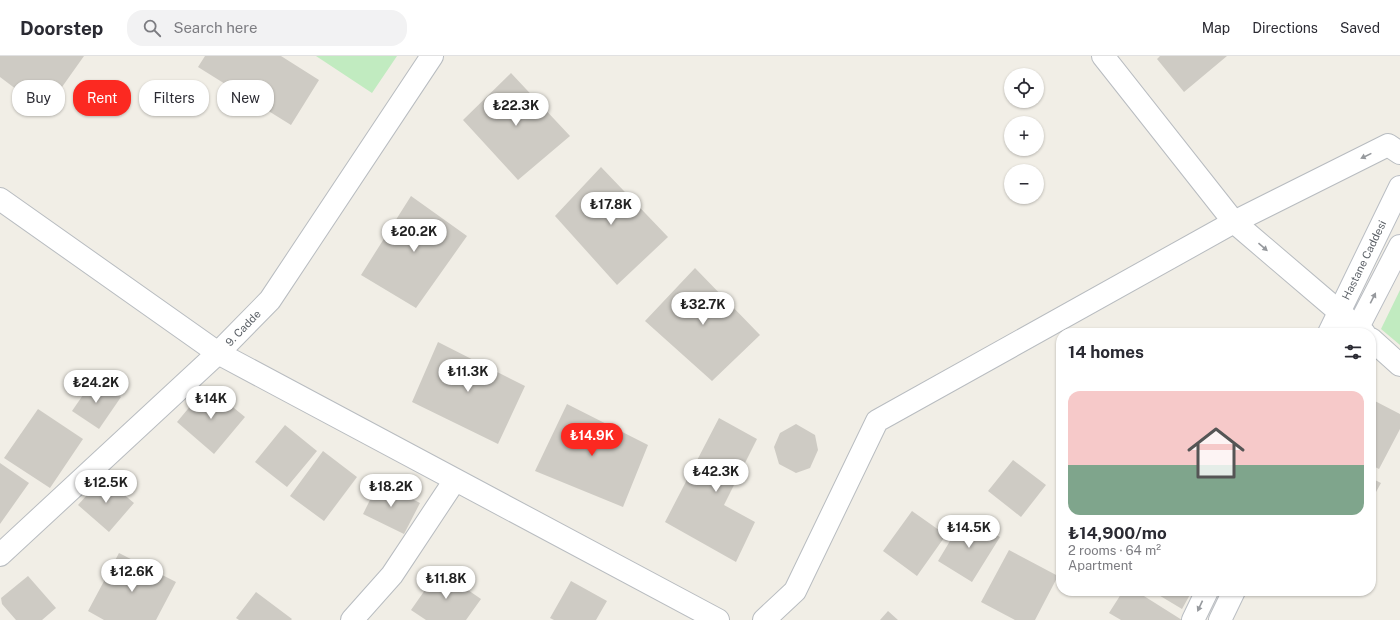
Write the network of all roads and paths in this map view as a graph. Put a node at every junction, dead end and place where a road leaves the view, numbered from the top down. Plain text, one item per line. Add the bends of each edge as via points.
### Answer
1 (432, 56) edge
2 (1103, 56) edge
3 (1400, 153) edge
4 (1400, 187) edge
5 (0, 199) edge
6 (1234, 222) junction
7 (1400, 246) edge
8 (1338, 313) junction
9 (1331, 328) edge
10 (1356, 328) edge
11 (1364, 328) edge
12 (1376, 345) edge
13 (218, 353) junction
14 (1400, 365) edge
15 (455, 480) junction
16 (0, 555) edge
17 (1204, 596) edge
18 (1232, 596) edge
19 (352, 620) edge
20 (718, 620) edge
21 (764, 620) edge
22 (1193, 620) edge
23 (1220, 620) edge

1 - 13 street, 9. Cadde via 270,300
2 - 6 street
3 -> 6 street via 1388,145
4 - 8 street, Hastane Caddesi
5 - 13 street
6 -> 8 street
6 - 21 street via 877,421 795,591
11 -> 7 street
8 - 9 street, Hastane Caddesi
8 - 10 street
12 - 14 street
13 - 15 street
13 - 16 street, 9. Cadde
15 - 19 street via 392,575
15 - 20 street
17 -> 22 street
18 - 23 street

